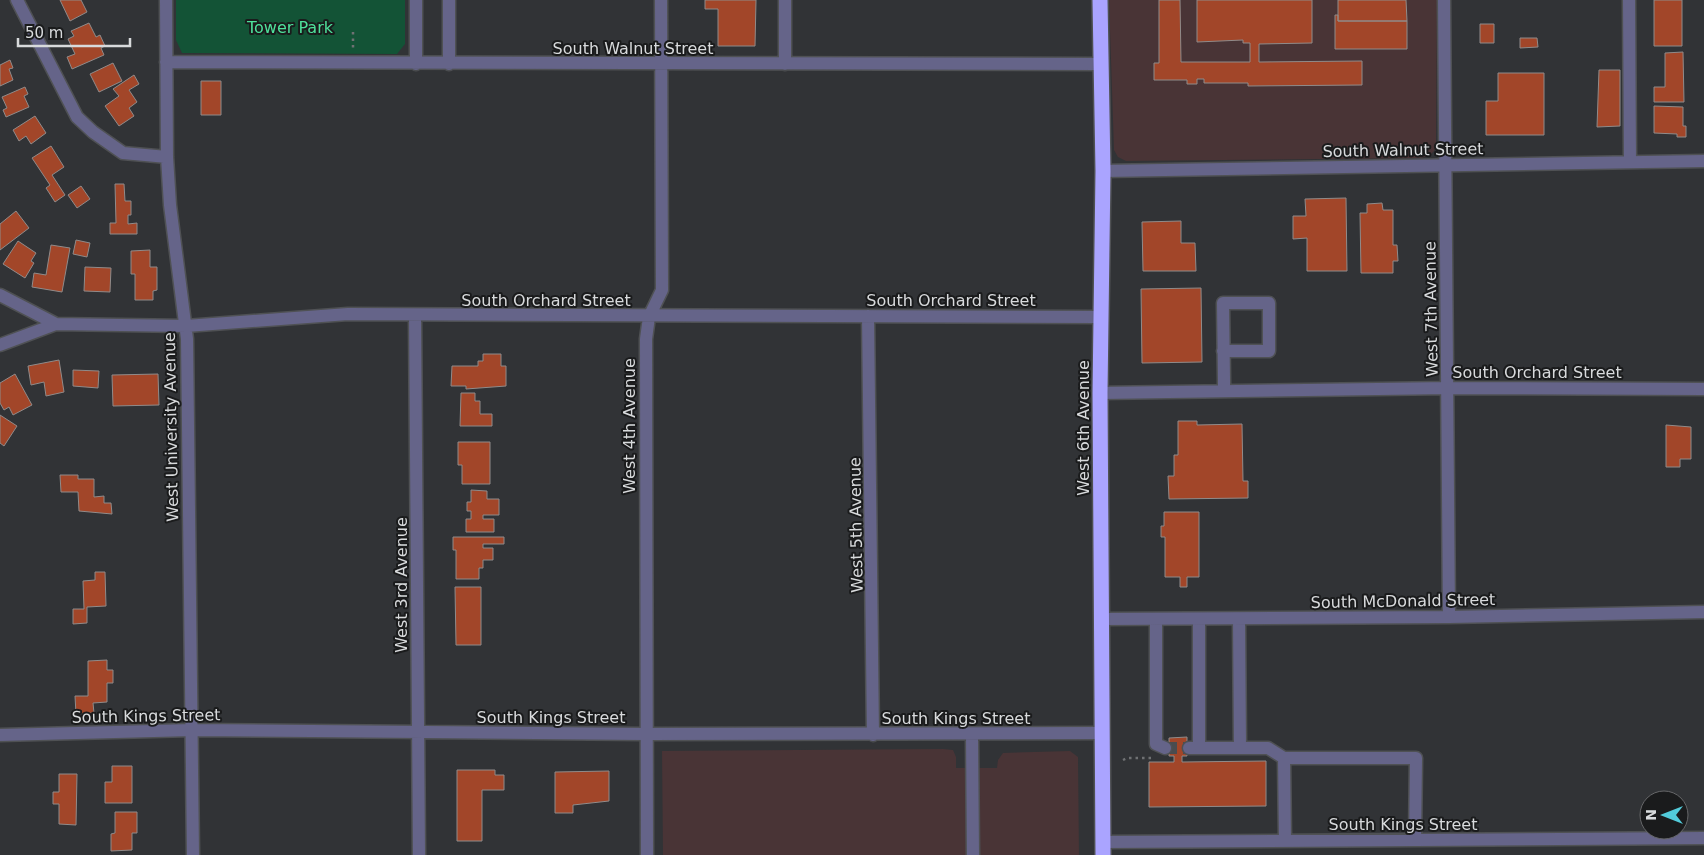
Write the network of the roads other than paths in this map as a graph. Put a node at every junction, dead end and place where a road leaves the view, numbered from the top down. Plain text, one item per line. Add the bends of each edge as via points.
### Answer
1 (17, 0) edge
2 (166, 0) edge
3 (416, 0) edge
4 (449, 0) edge
5 (661, 0) edge
6 (785, 0) edge
7 (1100, 0) edge
8 (1444, 0) edge
9 (1629, 0) edge
10 (166, 62) junction
11 (416, 64) junction
12 (448, 64) junction
13 (660, 64) junction
14 (785, 64) junction
15 (1100, 64) junction
16 (167, 157) junction
17 (1704, 160) edge
18 (1630, 161) junction
19 (1445, 166) junction
20 (1103, 170) junction
21 (0, 295) edge
22 (415, 315) junction
23 (868, 316) junction
24 (649, 317) junction
25 (1100, 317) junction
26 (56, 324) junction
27 (186, 326) junction
28 (0, 345) edge
29 (1223, 351) junction
30 (1449, 388) junction
31 (1704, 389) edge
32 (1224, 391) junction
33 (1100, 392) junction
34 (1704, 612) edge
35 (1449, 617) junction
36 (1103, 619) junction
37 (1156, 619) junction
38 (1199, 619) junction
39 (1239, 619) junction
40 (192, 730) junction
41 (419, 733) junction
42 (0, 734) edge
43 (645, 734) junction
44 (1103, 734) junction
45 (874, 735) junction
46 (972, 735) junction
47 (1165, 748) dead end
48 (1240, 748) junction
49 (1284, 758) junction
50 (1704, 838) edge
51 (1415, 840) junction
52 (1285, 841) junction
53 (1103, 848) edge
54 (193, 855) edge
55 (419, 855) edge
56 (647, 855) edge
57 (973, 855) edge

1 - 16 street via 77,117 123,153
2 - 10 street, West University Avenue
3 - 11 street
4 - 12 street
5 - 13 street, West 4th Avenue
6 - 14 street
7 - 15 highway, West 6th Avenue
8 - 19 street, West 7th Avenue
9 - 18 street
10 - 11 street, South Walnut Street
10 - 16 street, West University Avenue
11 - 12 street, South Walnut Street
12 - 13 street, South Walnut Street
13 - 14 street, South Walnut Street
13 - 24 street, West 4th Avenue via 662,290
14 - 15 street, South Walnut Street
15 - 20 highway, West 6th Avenue
16 - 27 street, West University Avenue
17 - 18 street, South Walnut Street
18 - 19 street, South Walnut Street
19 - 20 street, South Walnut Street
19 - 30 street, West 7th Avenue
20 - 25 highway, West 6th Avenue
21 - 26 street, South Orchard Street
22 - 24 street, South Orchard Street
22 - 27 street, South Orchard Street via 348,314
22 - 41 street, West 3rd Avenue
23 - 24 street, South Orchard Street
23 - 25 street, South Orchard Street
23 - 45 street, West 5th Avenue
24 - 43 street, West 4th Avenue via 646,339
25 - 33 highway, West 6th Avenue
26 - 27 street, South Orchard Street
26 - 28 street
27 - 40 street, West University Avenue
29 - 29 street via 1223,303 1269,303 1269,351
29 - 32 street
30 - 31 street, South Orchard Street
30 - 32 street, South Orchard Street
30 - 35 street, West 7th Avenue
32 - 33 street, South Orchard Street
33 - 36 highway, West 6th Avenue
34 - 35 street, South McDonald Street
35 - 39 street, South McDonald Street
36 - 37 street, South McDonald Street
36 - 44 highway, West 6th Avenue
37 - 38 street, South McDonald Street
37 - 47 street via 1156,744
38 - 39 street, South McDonald Street
38 - 48 street via 1194,748
39 - 48 street
40 - 41 street, South Kings Street
40 - 42 street, South Kings Street
40 - 54 street, West University Avenue
41 - 43 street, South Kings Street
41 - 55 street, West 3rd Avenue
43 - 45 street, South Kings Street
43 - 56 street, West 4th Avenue
44 - 46 street, South Kings Street
44 - 53 highway, West 6th Avenue
45 - 46 street, South Kings Street
46 - 57 street
48 - 49 street via 1268,748
49 - 51 street via 1416,758
49 - 52 street
50 - 51 street, South Kings Street
51 - 52 street, South Kings Street
52 - 53 street, South Kings Street

